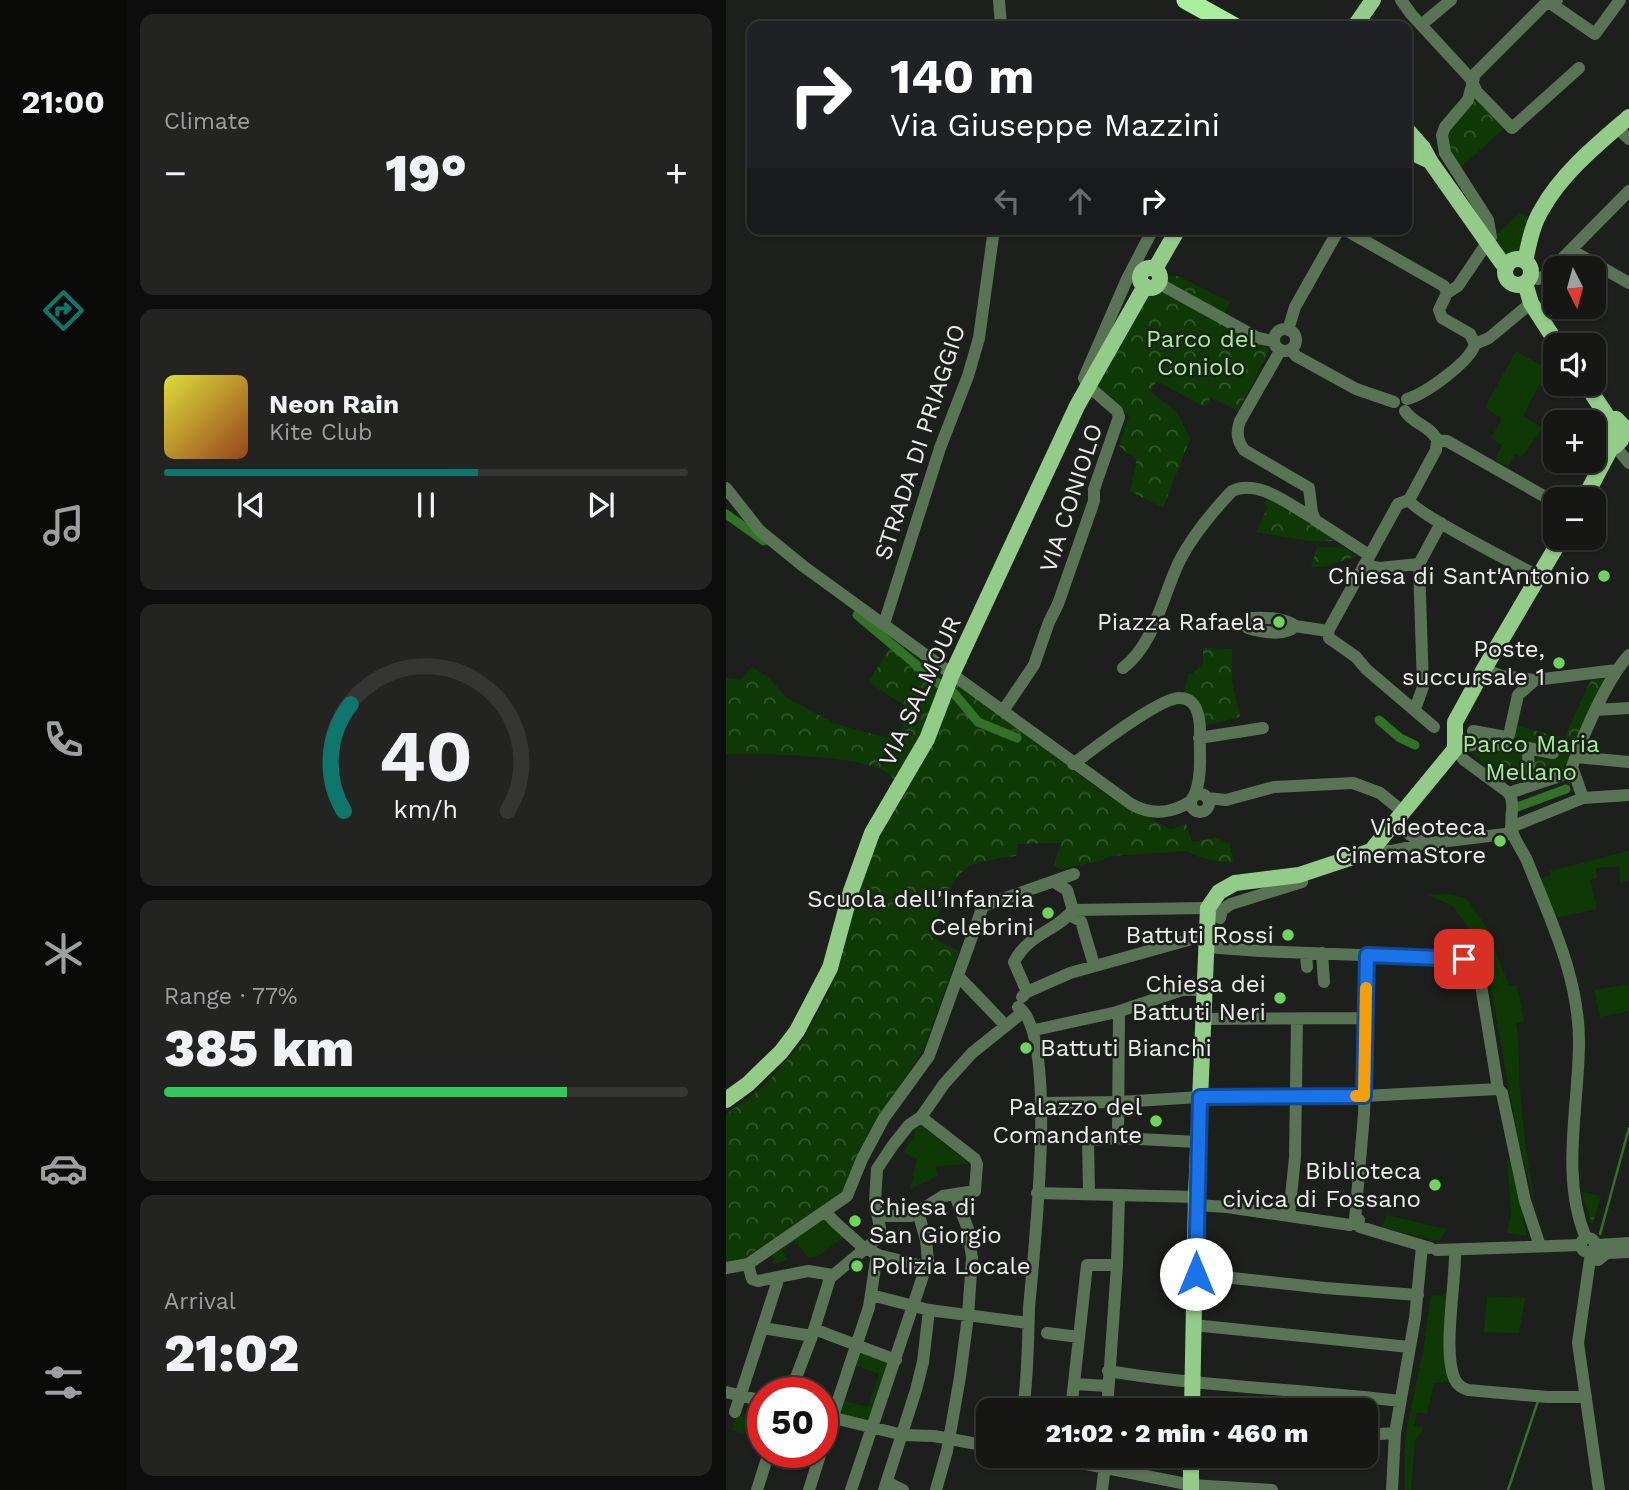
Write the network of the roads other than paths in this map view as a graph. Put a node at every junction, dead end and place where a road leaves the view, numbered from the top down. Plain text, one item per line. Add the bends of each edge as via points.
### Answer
1 (999, 0) edge
2 (1186, 0) edge
3 (1372, 0) edge
4 (1401, 0) edge
5 (1451, 0) edge
6 (1620, 0) edge
7 (1550, 2) edge
8 (1001, 21) edge
9 (1224, 21) edge
10 (1359, 21) edge
11 (1421, 25) junction
12 (1579, 68) dead end
13 (1472, 81) junction
14 (1625, 128) edge
15 (1412, 136) edge
16 (1412, 153) edge
17 (1430, 161) junction
18 (1629, 191) edge
19 (993, 235) edge
20 (1150, 235) edge
21 (1175, 235) edge
22 (1338, 235) edge
23 (1353, 235) edge
24 (1488, 243) junction
25 (1571, 250) junction
26 (1507, 266) junction
27 (1527, 274) junction
28 (1153, 279) junction
29 (1629, 283) edge
30 (1447, 293) junction
31 (1531, 303) junction
32 (1288, 330) junction
33 (1550, 333) edge
34 (1475, 344) junction
35 (1281, 347) junction
36 (1087, 385) junction
37 (1596, 396) edge
38 (1402, 404) junction
39 (1620, 423) edge
40 (1437, 440) junction
41 (1614, 446) junction
42 (1629, 463) edge
43 (1591, 487) edge
44 (726, 488) edge
45 (1543, 496) edge
46 (1409, 500) junction
47 (1312, 513) junction
48 (1441, 523) junction
49 (1554, 550) edge
50 (1366, 560) junction
51 (1419, 564) junction
52 (1538, 576) junction
53 (884, 624) junction
54 (1295, 626) dead end
55 (1328, 631) junction
56 (1628, 656) edge
57 (1123, 668) dead end
58 (1484, 669) junction
59 (1617, 670) junction
60 (952, 674) junction
61 (1535, 680) junction
62 (1629, 708) edge
63 (1415, 709) junction
64 (1596, 710) junction
65 (1003, 711) junction
66 (1263, 727) dead end
67 (1434, 727) dead end
68 (1473, 731) dead end
69 (1200, 738) junction
70 (1505, 741) junction
71 (1461, 747) junction
72 (1528, 748) junction
73 (1553, 753) dead end
74 (1576, 757) junction
75 (1629, 762) edge
76 (1073, 764) junction
77 (1572, 772) junction
78 (1529, 783) dead end
79 (1509, 793) junction
80 (1629, 795) edge
81 (1583, 798) junction
82 (1200, 801) junction
83 (1398, 817) junction
84 (1512, 830) junction
85 (1424, 844) junction
86 (1371, 851) junction
87 (1074, 874) dead end
88 (1302, 882) dead end
89 (1053, 883) junction
90 (1071, 912) junction
91 (1214, 913) junction
92 (1206, 941) junction
93 (1305, 953) junction
94 (1322, 953) junction
95 (1367, 955) junction
96 (1094, 965) junction
97 (1307, 967) dead end
98 (958, 976) junction
99 (1324, 982) dead end
100 (1204, 990) junction
101 (1027, 992) junction
102 (1018, 1011) junction
103 (1119, 1011) junction
104 (1364, 1017) junction
105 (1202, 1019) junction
106 (1297, 1019) junction
107 (1006, 1026) junction
108 (1035, 1030) junction
109 (1498, 1089) junction
110 (1296, 1096) junction
111 (1364, 1096) junction
112 (1200, 1097) junction
113 (726, 1100) edge
114 (1119, 1102) junction
115 (1042, 1103) junction
116 (921, 1117) junction
117 (1118, 1138) junction
118 (1198, 1142) junction
119 (869, 1147) junction
120 (884, 1158) junction
121 (1037, 1193) junction
122 (1089, 1193) junction
123 (955, 1195) junction
124 (1119, 1195) junction
125 (1196, 1201) junction
126 (825, 1211) junction
127 (918, 1212) junction
128 (878, 1216) junction
129 (1289, 1216) junction
130 (1356, 1221) junction
131 (1629, 1243) edge
132 (1540, 1246) junction
133 (1430, 1248) junction
134 (1589, 1248) junction
135 (1455, 1250) junction
136 (870, 1251) junction
137 (1629, 1252) edge
138 (748, 1264) junction
139 (1117, 1265) junction
140 (926, 1267) junction
141 (726, 1268) edge
142 (1196, 1274) junction
143 (833, 1275) junction
144 (779, 1277) junction
145 (871, 1295) junction
146 (1418, 1295) junction
147 (913, 1306) junction
148 (929, 1310) junction
149 (968, 1316) junction
150 (1193, 1325) junction
151 (763, 1328) junction
152 (1034, 1330) junction
153 (813, 1332) junction
154 (1079, 1337) junction
155 (857, 1345) junction
156 (1409, 1347) junction
157 (896, 1358) junction
158 (923, 1362) junction
159 (1108, 1371) junction
160 (796, 1377) edge
161 (1192, 1382) junction
162 (1075, 1384) junction
163 (1107, 1386) junction
164 (838, 1391) edge
165 (726, 1392) edge
166 (741, 1395) junction
167 (747, 1397) edge
168 (1586, 1397) junction
169 (1024, 1398) edge
170 (1073, 1398) edge
171 (1107, 1398) edge
172 (1192, 1398) edge
173 (1400, 1401) junction
174 (735, 1412) dead end
175 (838, 1420) edge
176 (872, 1429) junction
177 (1395, 1433) junction
178 (1378, 1434) edge
179 (903, 1435) junction
180 (950, 1439) junction
181 (976, 1444) edge
182 (764, 1468) edge
183 (816, 1468) edge
184 (1105, 1468) edge
185 (1126, 1468) edge
186 (1191, 1468) edge
187 (886, 1486) edge
188 (1191, 1487) edge
189 (757, 1490) edge
190 (809, 1490) edge
191 (851, 1490) edge
192 (903, 1490) edge
193 (936, 1490) edge
194 (1102, 1490) edge
195 (1272, 1490) edge
196 (1392, 1490) edge
197 (1599, 1490) edge

1 - 8 street
2 - 9 highway
3 - 10 main road
4 - 11 street
5 - 11 street
6 - 7 street via 1595,34
7 - 13 street
11 - 13 street
12 - 13 street via 1512,128
13 - 24 street via 1468,100 1445,127 1443,143 1488,220
14 - 27 main road via 1565,177 1549,198 1534,226
15 - 17 main road
16 - 17 main road
17 - 24 main road
18 - 25 street
19 - 53 street, STRADA DI PRIAGGIO via 979,338
20 - 36 street, VIA CONIOLO via 1084,378
21 - 28 main road, VIA SALMOUR
22 - 32 street via 1295,307
23 - 30 street via 1444,286
24 - 26 main road
24 - 30 street via 1458,286
25 - 27 street via 1545,276 1538,279
25 - 29 street
26 - 27 main road via 1517,260
26 - 27 main road via 1509,281 1517,285
27 - 31 main road
28 - 35 street
28 - 36 main road, VIA SALMOUR
30 - 34 street via 1439,310 1442,318 1470,334
31 - 33 main road
31 - 34 street
32 - 35 street via 1278,331
32 - 35 street via 1296,344
34 - 38 street via 1471,353 1431,388
35 - 38 street via 1356,389
35 - 47 street via 1237,434 1244,450 1309,488
36 - 60 main road, VIA SALMOUR
36 - 65 street, VIA CONIOLO via 1117,411 1118,421 1090,514 1034,665
37 - 39 main road
38 - 40 street via 1410,419
39 - 41 main road via 1606,423 1607,440
40 - 45 street
40 - 46 street
41 - 42 street
41 - 43 main road
44 - 53 street via 760,531
46 - 48 street
46 - 50 street via 1398,503
47 - 50 street
47 - 57 street via 1252,487 1232,491 1182,556 1143,649
48 - 51 street
48 - 52 street
49 - 52 main road
50 - 51 street via 1379,568
50 - 55 street
51 - 63 street via 1423,687
52 - 58 main road
53 - 60 street
54 - 55 street
55 - 63 street via 1332,642
56 - 59 street
58 - 61 street
58 - 71 main road via 1455,722
59 - 61 street
59 - 64 street
60 - 65 street
60 - 113 main road, VIA SALMOUR via 927,738 862,857 830,968 797,1031 781,1052
61 - 70 street via 1518,695
62 - 64 street
63 - 67 street
64 - 74 street
65 - 76 street
66 - 69 street
68 - 70 street
69 - 76 street via 1195,707 1185,699 1172,699
69 - 82 street
70 - 71 street
70 - 72 street
71 - 79 street via 1464,760
71 - 83 main road
72 - 73 street
72 - 78 street
74 - 75 street
74 - 77 street
76 - 82 street via 1136,807 1169,811
77 - 79 street
77 - 81 street
79 - 84 street
80 - 81 street
81 - 84 street
82 - 83 street via 1226,800 1274,787 1353,783 1380,793
83 - 85 street
83 - 86 main road
84 - 85 street
84 - 134 street via 1559,942 1577,1010 1575,1196
85 - 86 street
86 - 91 main road via 1299,876 1235,883 1219,892
87 - 89 street
88 - 91 street
89 - 90 street via 1067,890
89 - 98 street via 983,906
90 - 91 street
90 - 96 street via 1081,921
90 - 101 street via 1021,949 1014,962
91 - 92 main road
92 - 93 street
92 - 96 street
92 - 100 main road
93 - 94 street
93 - 97 street
94 - 95 street
94 - 99 street
95 - 104 street
95 - 109 street via 1470,961 1480,985
96 - 101 street
98 - 107 street
98 - 119 street via 929,1056
100 - 103 street via 1182,989
100 - 105 main road
101 - 102 street
102 - 107 street
102 - 108 street via 1026,1012
103 - 108 street
103 - 114 street
104 - 106 street
104 - 111 street
105 - 106 street
105 - 112 main road
106 - 110 street
107 - 116 street via 972,1053
108 - 115 street
109 - 111 street
109 - 132 street
110 - 111 street
110 - 112 street
110 - 129 street
111 - 130 street
112 - 114 street
112 - 118 main road
114 - 115 street
114 - 117 street
115 - 121 street
116 - 120 street
116 - 123 street via 977,1164 975,1191
117 - 118 street
117 - 122 street via 1088,1140
118 - 125 main road
119 - 120 street
119 - 126 street via 847,1196
120 - 128 street via 875,1177
121 - 122 street
121 - 152 street
122 - 124 street
123 - 127 street via 943,1196
123 - 149 street via 968,1229 972,1258
124 - 125 street
124 - 139 street
125 - 129 street
125 - 142 main road
126 - 136 street
126 - 138 street
127 - 128 street
127 - 140 street via 929,1253
128 - 136 street via 878,1238
129 - 130 street via 1350,1225
130 - 133 street via 1360,1227
131 - 134 street
132 - 134 street
132 - 135 street
133 - 135 street
133 - 146 street
134 - 137 street via 1598,1260 1607,1253
134 - 168 street via 1578,1343
135 - 168 street via 1450,1356 1459,1386
136 - 140 street
136 - 143 street
136 - 145 street
138 - 141 street
138 - 144 street via 752,1279
139 - 154 street via 1087,1265
139 - 159 street
140 - 147 street
142 - 146 street
142 - 150 main road
143 - 144 street via 808,1271
143 - 153 street
144 - 151 street
145 - 147 street
145 - 155 street
146 - 156 street
147 - 148 street
147 - 157 street
148 - 149 street
148 - 158 street
149 - 152 street
149 - 180 street
150 - 156 street
150 - 161 main road
151 - 153 street
151 - 166 street
152 - 154 street
152 - 169 street
153 - 155 street
153 - 160 street
154 - 162 street
155 - 157 street
155 - 164 street
156 - 173 street
157 - 158 street
157 - 176 street
158 - 179 street
159 - 161 street
159 - 163 street
161 - 172 main road
161 - 173 street
162 - 163 street
162 - 170 street
163 - 171 street
165 - 166 street
166 - 167 street
166 - 174 street
168 - 197 street
173 - 177 street
175 - 176 street
176 - 179 street
176 - 191 street
177 - 178 street
177 - 196 street
179 - 180 street
179 - 187 street
180 - 181 street
180 - 193 street
182 - 189 street
183 - 190 street
184 - 194 street
185 - 188 street
186 - 188 main road
187 - 192 street
188 - 195 street

